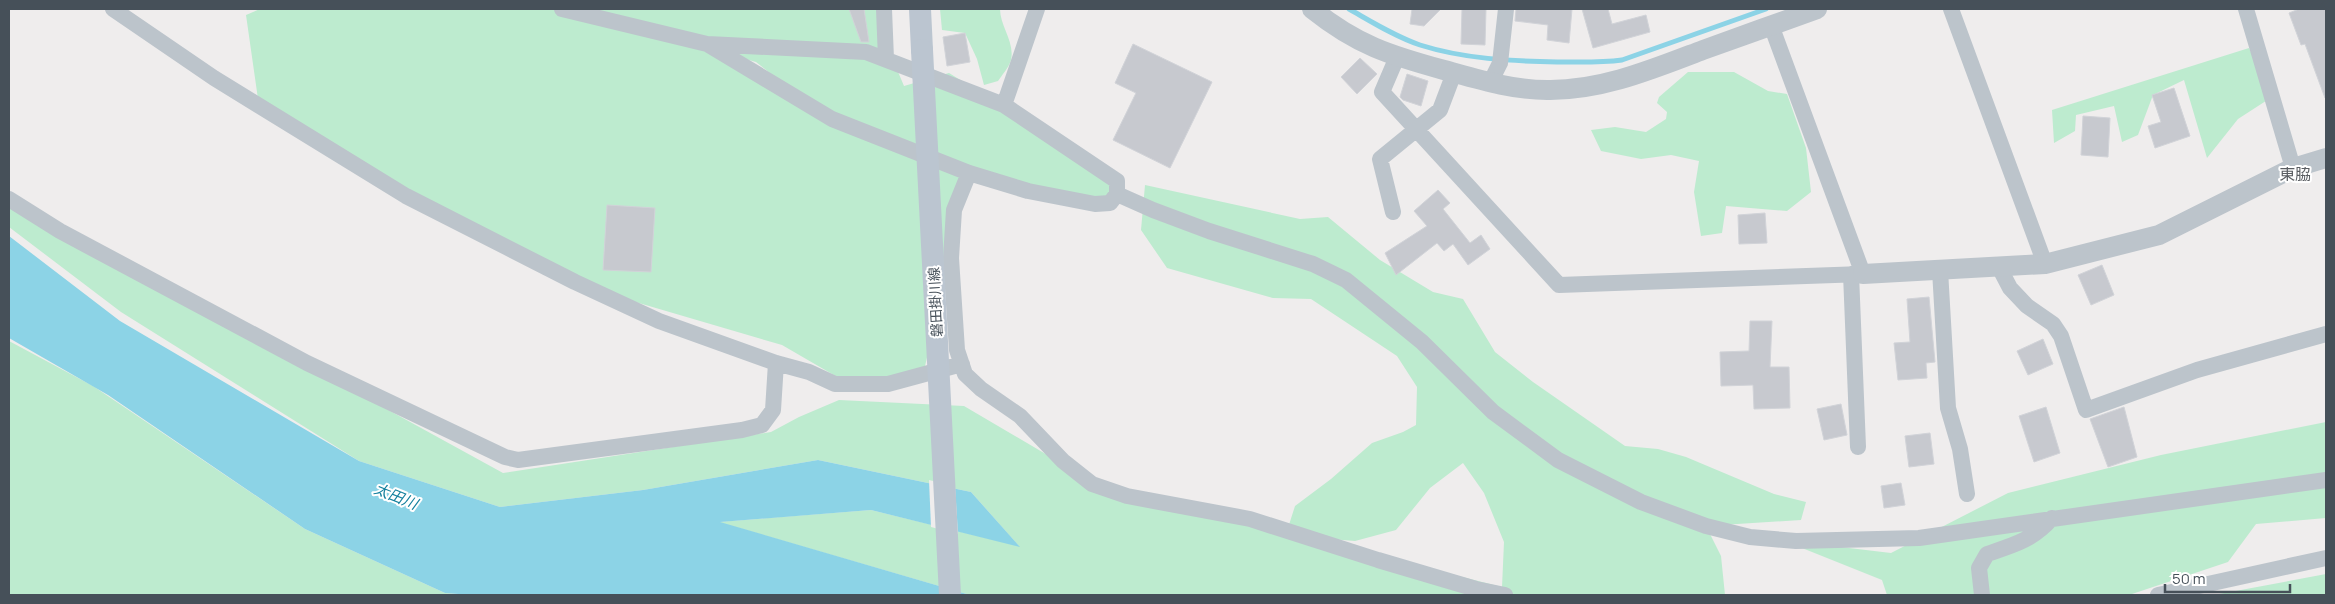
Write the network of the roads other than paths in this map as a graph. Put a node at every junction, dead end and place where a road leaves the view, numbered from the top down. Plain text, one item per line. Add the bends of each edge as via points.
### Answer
1 (112, 9) edge
2 (562, 9) edge
3 (884, 9) edge
4 (920, 9) edge
5 (1037, 9) edge
6 (1312, 9) edge
7 (1506, 9) edge
8 (1817, 9) edge
9 (1951, 9) edge
10 (2246, 9) edge
11 (1769, 17) edge
12 (707, 44) junction
13 (1397, 58) junction
14 (886, 59) junction
15 (1454, 73) junction
16 (1490, 83) junction
17 (1004, 106) junction
18 (1416, 129) junction
19 (2326, 158) edge
20 (2293, 168) junction
21 (968, 173) junction
22 (1117, 194) junction
23 (9, 199) edge
24 (1393, 212) dead end
25 (2045, 264) junction
26 (1999, 267) junction
27 (1940, 270) junction
28 (1857, 274) junction
29 (2326, 334) edge
30 (776, 362) junction
31 (962, 364) junction
32 (1858, 446) dead end
33 (2326, 480) edge
34 (1967, 494) dead end
35 (2052, 518) junction
36 (2326, 558) edge
37 (950, 595) edge
38 (1505, 595) edge
39 (1982, 595) edge
40 (2158, 595) edge

1 - 30 street via 214,78 406,196 659,321
2 - 12 street
3 - 14 street
4 - 37 main road, 磐田掛川線, bridge
5 - 17 street
6 - 13 street via 1363,44
7 - 16 street via 1500,63
8 - 11 street
9 - 25 street
10 - 20 street
11 - 16 street via 1645,72 1586,88 1546,90
11 - 28 street
12 - 14 street via 866,52
12 - 21 street via 832,119
13 - 15 street
13 - 18 street via 1382,92
14 - 17 street
15 - 16 street
15 - 18 street via 1440,110
17 - 22 street via 1117,182
18 - 24 street via 1380,159
18 - 28 street via 1559,285
19 - 20 street
20 - 25 street via 2159,235
21 - 22 street via 1028,191 1094,204 1110,203
21 - 31 street via 954,210 952,258 957,350
22 - 35 street via 1209,231 1313,264 1346,280 1422,342 1493,412 1558,460 1641,502 1706,526 1750,537 1858,541 1919,538
23 - 30 street via 60,231 307,363 504,457 518,460 762,425 773,410
25 - 26 street
26 - 27 street
26 - 29 street via 2010,288 2027,306 2053,324 2061,336 2086,410 2197,370
27 - 28 street
27 - 34 street via 1948,408 1960,449
28 - 32 street
30 - 31 street via 835,384 852,385 888,384
31 - 38 street via 965,374 981,389 1020,416 1063,461 1092,484 1127,496 1250,519 1378,560
33 - 35 street
35 - 39 street via 2040,532 1987,554 1979,568
36 - 40 street

